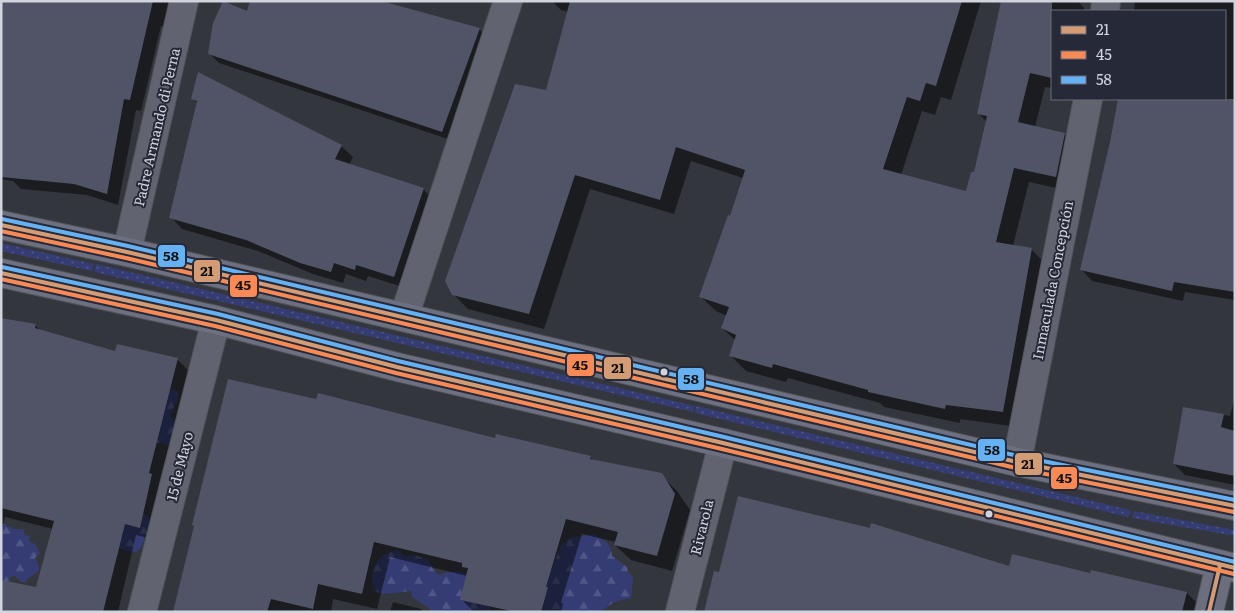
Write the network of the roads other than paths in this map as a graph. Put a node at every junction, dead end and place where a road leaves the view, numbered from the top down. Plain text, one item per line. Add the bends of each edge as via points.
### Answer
1 (184, 1) edge
2 (508, 1) edge
3 (1088, 100) edge
4 (1, 225) edge
5 (127, 252) junction
6 (1, 273) edge
7 (404, 317) junction
8 (216, 320) junction
9 (723, 443) junction
10 (1017, 462) junction
11 (1235, 506) edge
12 (1228, 567) edge
13 (142, 612) edge
14 (680, 612) edge
15 (1209, 612) edge

1 - 5 street, Padre Armando di Perna
2 - 7 street
3 - 10 street, Inmaculada Concepción
4 - 5 highway
5 - 7 highway
6 - 8 highway
7 - 10 highway
8 - 9 highway
8 - 13 street, 15 de Mayo
9 - 12 highway
9 - 14 street, Rivarola
10 - 11 highway
12 - 15 main road

